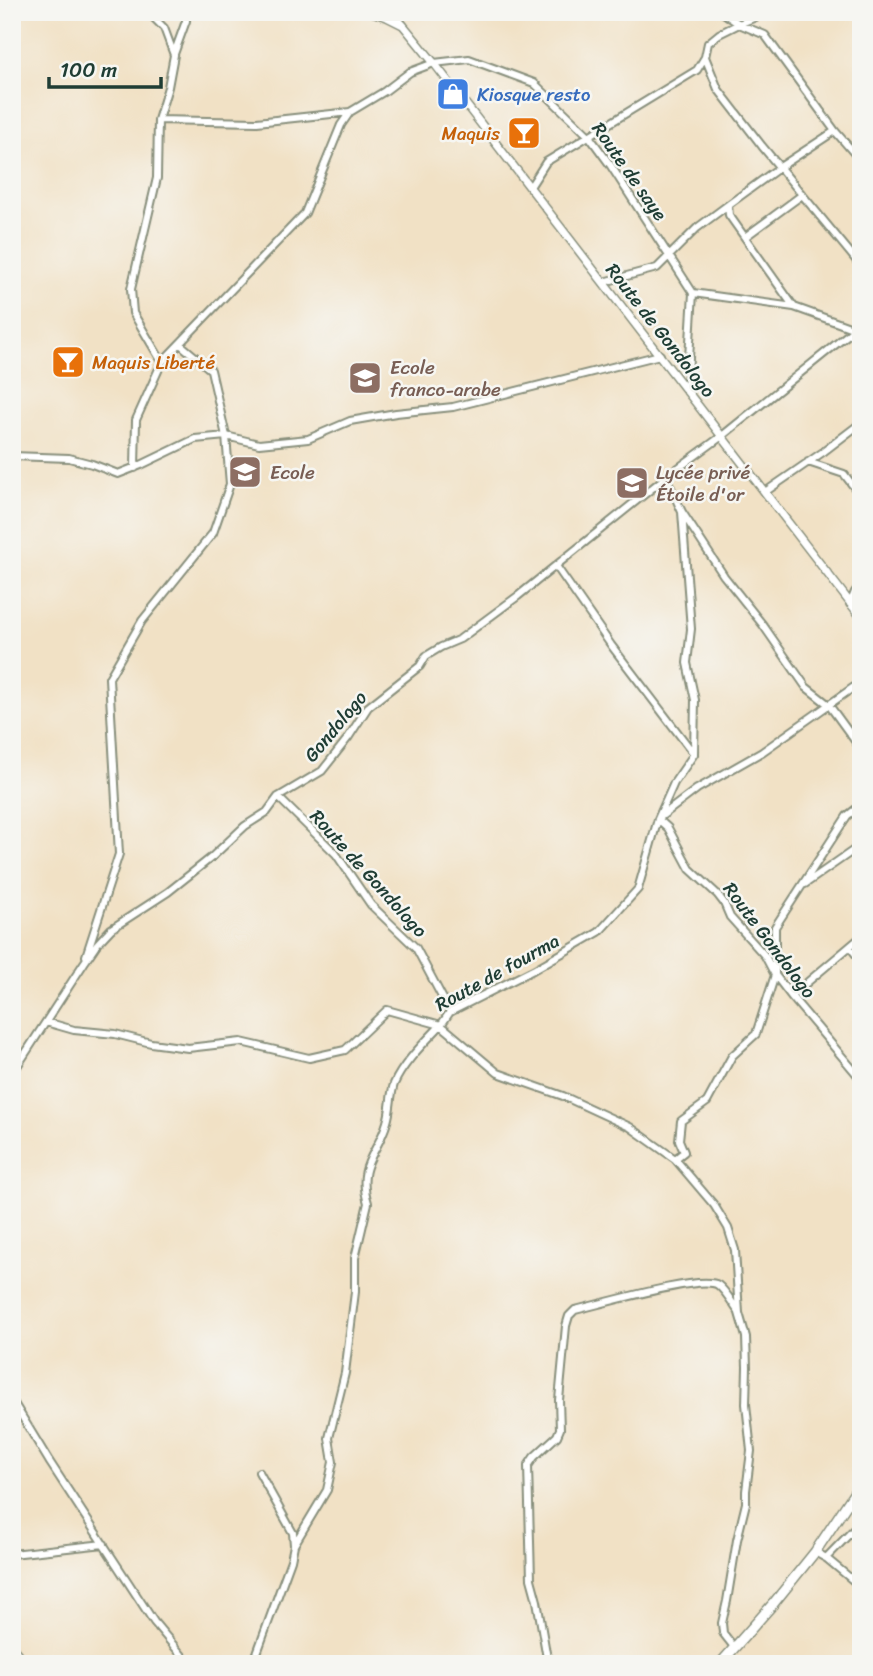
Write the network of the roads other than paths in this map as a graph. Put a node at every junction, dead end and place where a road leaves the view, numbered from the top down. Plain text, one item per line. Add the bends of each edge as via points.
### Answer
1 (148, 12) edge
2 (186, 12) edge
3 (372, 12) edge
4 (394, 12) edge
5 (722, 12) edge
6 (768, 12) edge
7 (739, 24) junction
8 (403, 25) junction
9 (174, 55) junction
10 (705, 57) junction
11 (434, 63) junction
12 (350, 112) junction
13 (158, 120) junction
14 (835, 131) junction
15 (589, 136) junction
16 (861, 161) edge
17 (780, 167) junction
18 (530, 187) junction
19 (802, 195) junction
20 (728, 205) junction
21 (745, 237) junction
22 (669, 257) junction
23 (861, 267) edge
24 (604, 282) junction
25 (693, 293) junction
26 (794, 307) junction
27 (858, 327) edge
28 (180, 344) junction
29 (660, 355) junction
30 (162, 362) junction
31 (687, 390) junction
32 (861, 423) edge
33 (226, 436) junction
34 (722, 436) junction
35 (12, 456) edge
36 (808, 462) junction
37 (135, 468) junction
38 (666, 477) junction
39 (765, 492) junction
40 (861, 496) edge
41 (682, 512) junction
42 (556, 566) junction
43 (861, 585) edge
44 (850, 604) junction
45 (861, 617) edge
46 (861, 682) edge
47 (829, 705) junction
48 (861, 749) edge
49 (694, 754) junction
50 (278, 797) junction
51 (861, 805) edge
52 (658, 819) junction
53 (861, 845) edge
54 (802, 886) junction
55 (861, 937) edge
56 (850, 947) junction
57 (861, 961) edge
58 (84, 963) junction
59 (775, 975) junction
60 (791, 996) junction
61 (450, 1012) junction
62 (46, 1023) junction
63 (440, 1025) junction
64 (12, 1074) edge
65 (861, 1079) edge
66 (675, 1159) junction
67 (739, 1312) junction
68 (12, 1401) edge
69 (259, 1472) dead end
70 (861, 1483) edge
71 (861, 1522) edge
72 (104, 1544) junction
73 (294, 1545) junction
74 (815, 1552) junction
75 (12, 1554) edge
76 (826, 1558) junction
77 (861, 1587) edge
78 (12, 1647) edge
79 (734, 1647) junction
80 (26, 1664) edge
81 (189, 1664) edge
82 (253, 1664) edge
83 (548, 1664) edge
84 (720, 1664) edge

1 - 9 street via 164,28
2 - 9 street
3 - 8 street
4 - 8 street
5 - 7 street
6 - 7 street
7 - 10 street via 708,43
7 - 14 street via 765,35
8 - 11 street, Route de Gondologo
9 - 13 street
10 - 15 street via 697,69
10 - 17 street via 718,89
11 - 12 street, Route de saye via 410,72
11 - 15 street, Route de saye via 469,59 534,83
11 - 18 street, Route de Gondologo
12 - 13 street via 257,122
12 - 28 street via 305,213
13 - 30 street via 157,178 131,289 133,313
14 - 16 street
14 - 17 street
15 - 18 street via 547,162
15 - 22 street, Route de saye
17 - 19 street
17 - 20 street
18 - 24 street, Route de Gondologo
19 - 21 street
19 - 23 street
20 - 21 street via 729,215
20 - 22 street
21 - 26 street
22 - 24 street via 657,268
22 - 25 street, Route de saye
24 - 29 street, Route de Gondologo
25 - 26 street
25 - 31 street
26 - 27 street
27 - 34 street, Gondologo
28 - 30 street
28 - 33 street via 211,370
29 - 31 street, Route de Gondologo
29 - 33 street via 453,407 350,421 308,439 259,444
30 - 37 street via 135,420
31 - 34 street, Route de Gondologo
32 - 36 street
33 - 37 street via 195,439
33 - 58 street via 230,484 213,533 142,621 109,678 119,854
34 - 38 street, Gondologo
34 - 39 street, Route de Gondologo
35 - 37 street via 69,458 118,474
36 - 39 street
36 - 40 street via 844,474
38 - 41 street
38 - 42 street, Gondologo
39 - 44 street, Route de Gondologo
41 - 47 street via 806,687
41 - 49 street via 691,629 687,663 695,700
42 - 49 street
42 - 50 street, Gondologo via 460,639 426,656 420,666 368,706 322,771
43 - 44 street
44 - 45 street, Route de Gondologo
46 - 47 street
47 - 48 street
47 - 52 street
49 - 52 street, Route de fourma
50 - 58 street, Gondologo via 267,812 212,858 111,929
50 - 61 street, Route de Gondologo via 336,854 371,905 416,948
51 - 54 street via 847,816
52 - 59 street, Route Gondologo via 668,828 690,869 717,894
52 - 61 street, Route de fourma via 638,889 599,932
53 - 54 street
54 - 59 street via 775,927
55 - 56 street
56 - 57 street
56 - 60 street
58 - 62 street, Gondologo
59 - 60 street, Route Gondologo
59 - 66 street via 756,1034 732,1056 707,1102 681,1121 679,1140 684,1152
60 - 65 street, Route Gondologo
61 - 63 street, Route de fourma
62 - 63 street, Route de fourma via 188,1048 241,1042 309,1058 345,1050 387,1010
62 - 64 street, Gondologo
63 - 66 street via 498,1073 630,1127
63 - 73 street via 395,1084 388,1121 368,1161 368,1203 355,1258 347,1360 329,1438 333,1462 327,1490
66 - 67 street via 728,1228 735,1250
67 - 79 street via 746,1338 751,1451 746,1503 722,1623 723,1633
67 - 83 street via 718,1285 699,1282 575,1310 569,1316 560,1429 528,1466 531,1580
68 - 72 street
69 - 73 street via 293,1533
70 - 74 main road
71 - 76 street
72 - 75 street
72 - 81 street via 154,1622
73 - 82 street
74 - 76 street
74 - 79 main road
76 - 77 street
78 - 80 street
79 - 84 main road

